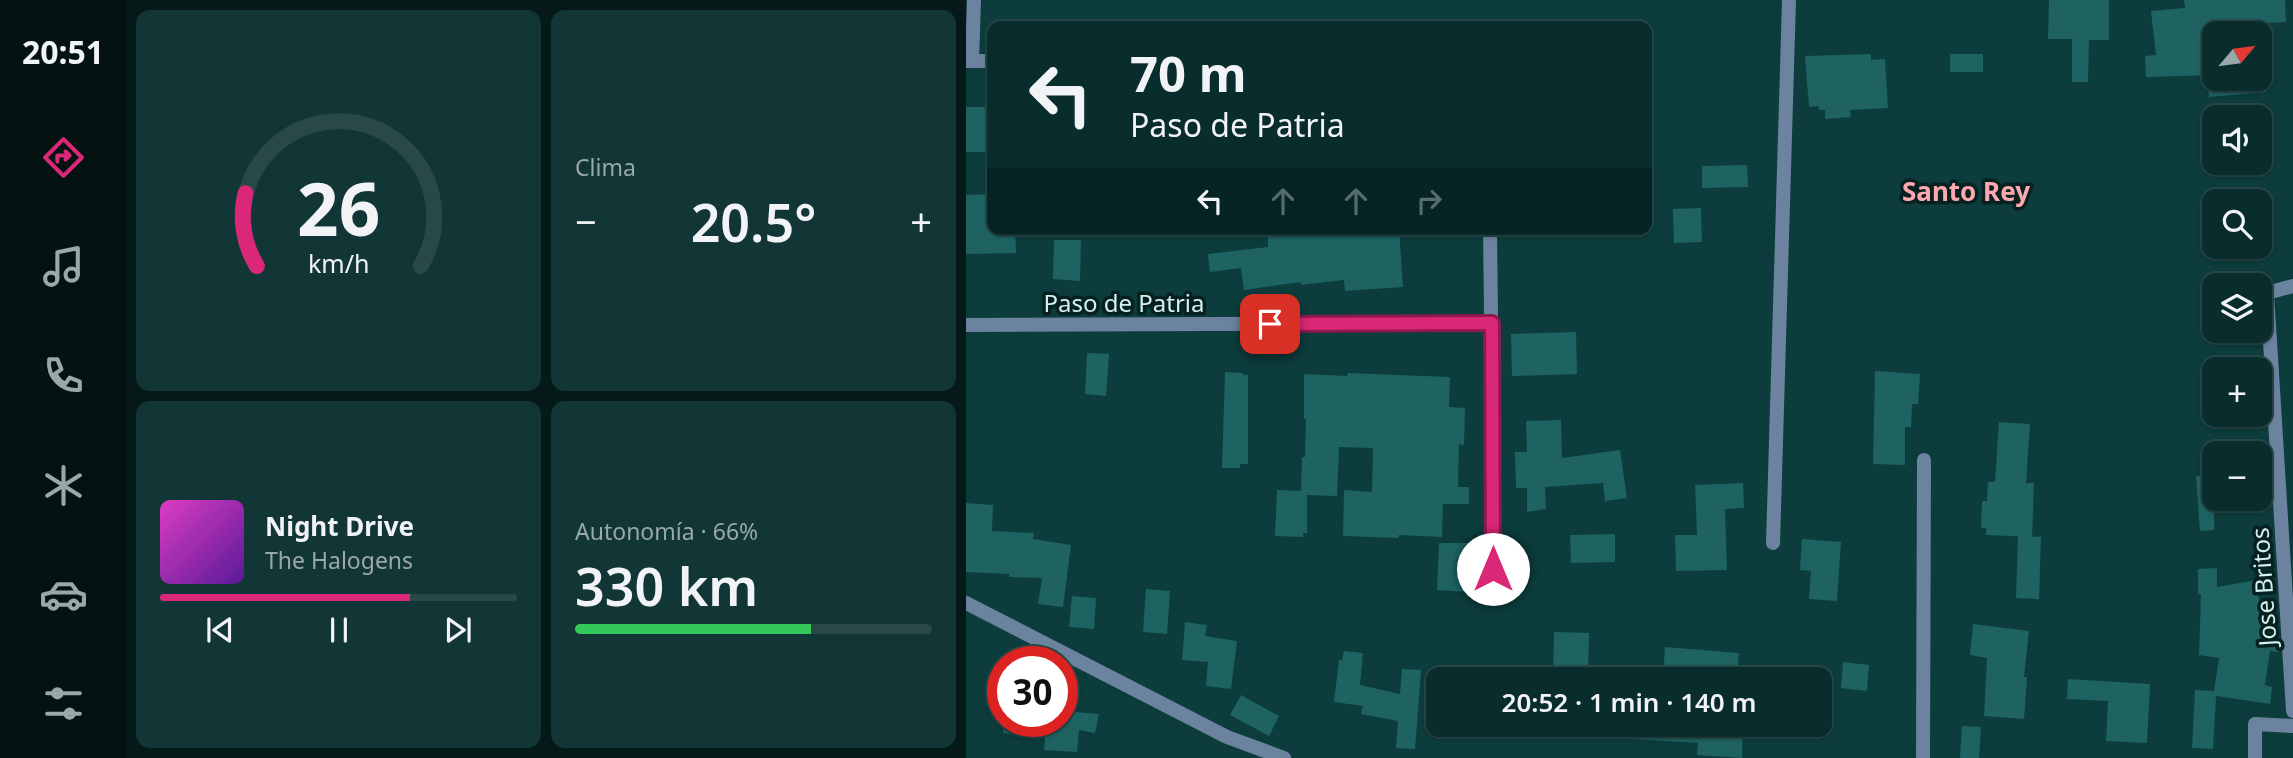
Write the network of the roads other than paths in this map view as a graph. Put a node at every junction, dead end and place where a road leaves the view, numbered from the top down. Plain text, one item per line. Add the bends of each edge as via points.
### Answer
1 (974, 0) edge
2 (1789, 0) edge
3 (969, 61) edge
4 (987, 61) edge
5 (1490, 235) edge
6 (2293, 286) edge
7 (1492, 323) junction
8 (966, 325) edge
9 (1924, 460) dead end
10 (1773, 543) dead end
11 (1493, 569) dead end
12 (966, 603) edge
13 (2293, 711) edge
14 (2293, 726) edge
15 (1284, 758) edge
16 (1923, 758) edge
17 (2255, 758) edge

1 - 3 street
2 - 10 street
3 - 4 street
5 - 7 street
6 - 13 street, Jose Britos via 2267,293
7 - 8 street, Paso de Patria
7 - 11 street
9 - 16 street
12 - 15 street via 1227,737
14 - 17 street via 2255,724

